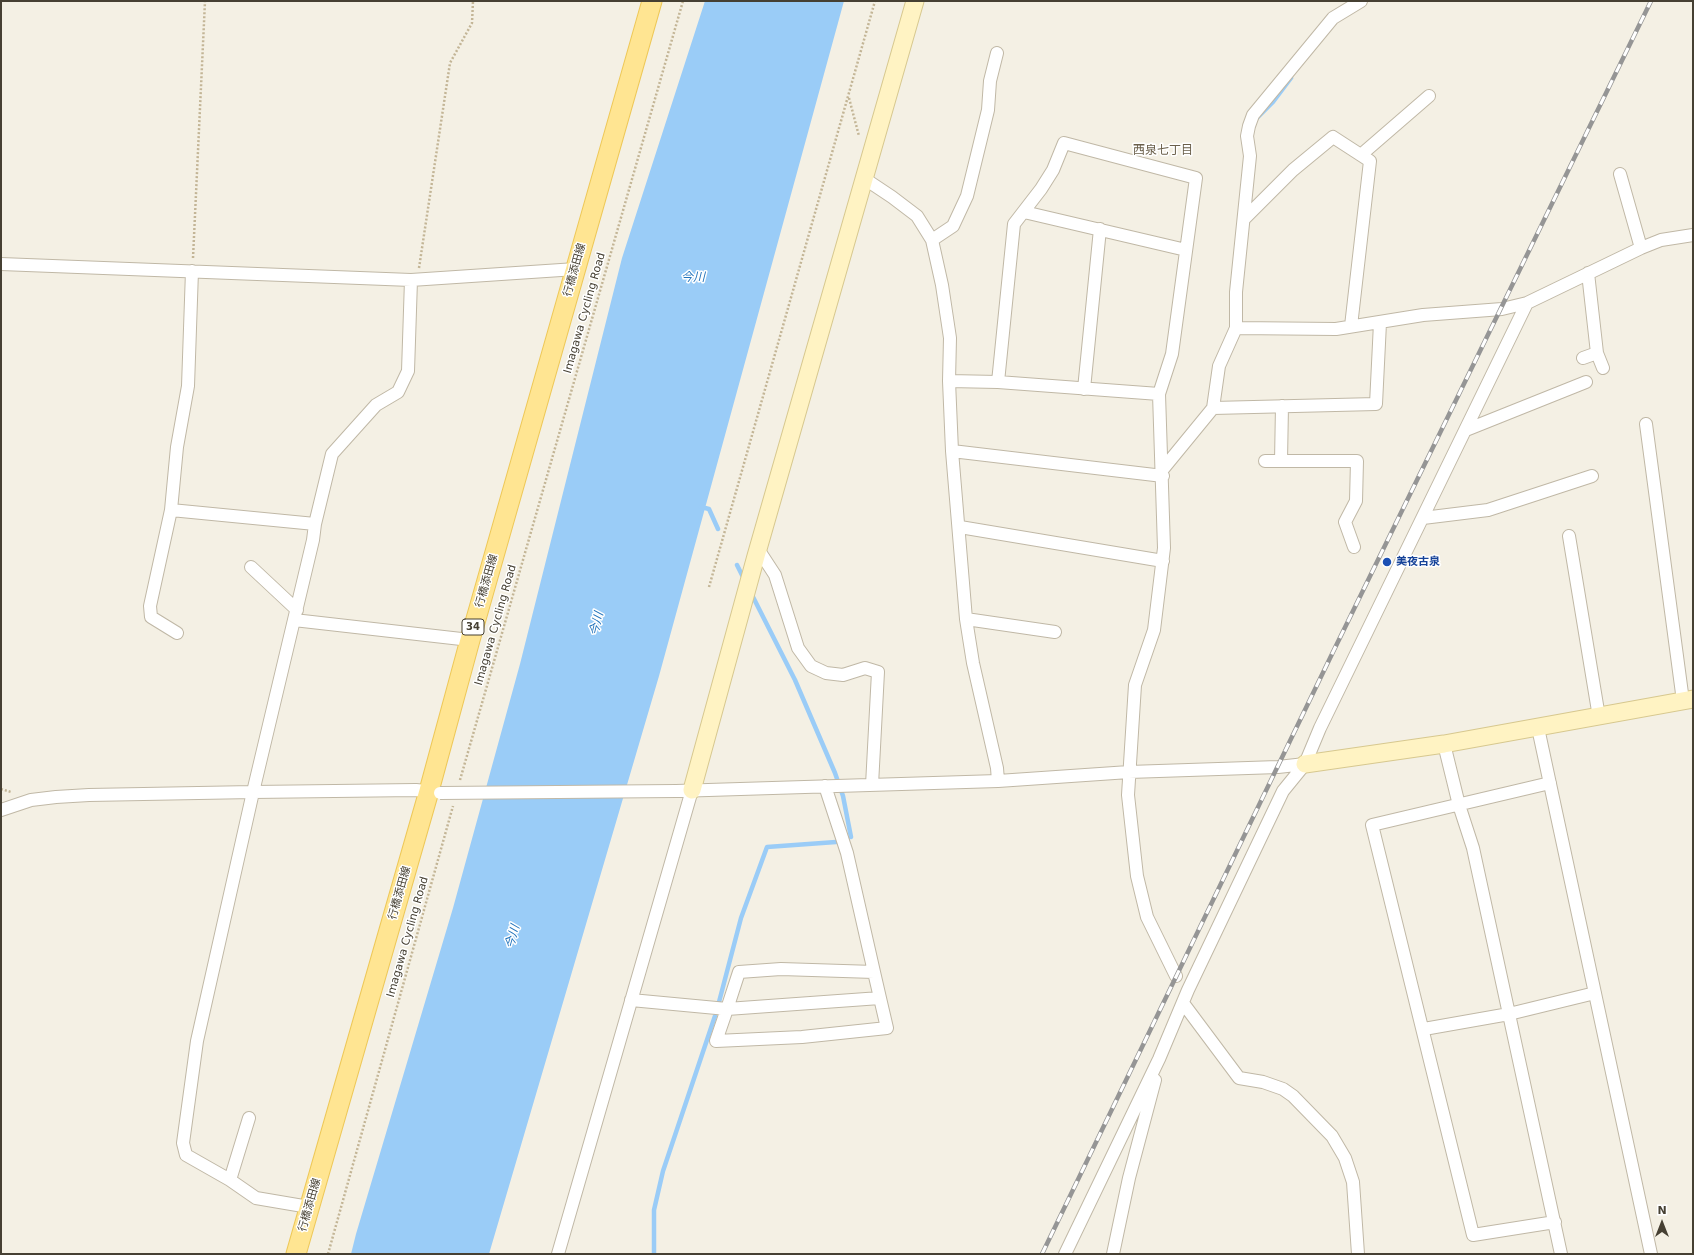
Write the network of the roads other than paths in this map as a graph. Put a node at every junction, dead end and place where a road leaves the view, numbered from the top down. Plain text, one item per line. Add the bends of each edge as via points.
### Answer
1 (652, 1) edge
2 (915, 1) edge
3 (1361, 1) edge
4 (997, 53) dead end
5 (1429, 96) dead end
6 (1362, 154) junction
7 (1620, 174) dead end
8 (864, 179) junction
9 (1024, 212) junction
10 (1245, 218) junction
11 (1100, 229) junction
12 (1693, 235) edge
13 (932, 240) junction
14 (1641, 248) junction
15 (1186, 250) junction
16 (1, 264) edge
17 (576, 269) junction
18 (192, 271) junction
19 (1588, 273) junction
20 (414, 280) junction
21 (1528, 303) junction
22 (1380, 323) junction
23 (1351, 326) junction
24 (1236, 328) junction
25 (1596, 353) junction
26 (1583, 358) dead end
27 (1603, 368) dead end
28 (949, 381) junction
29 (998, 382) junction
30 (1586, 382) dead end
31 (1084, 389) junction
32 (1159, 394) junction
33 (1282, 406) junction
34 (1213, 408) junction
35 (1646, 424) dead end
36 (1466, 430) junction
37 (952, 451) junction
38 (1265, 461) dead end
39 (1281, 461) junction
40 (1163, 472) junction
41 (1592, 476) dead end
42 (171, 510) junction
43 (1423, 518) junction
44 (315, 524) junction
45 (960, 527) junction
46 (1569, 536) dead end
47 (1354, 547) dead end
48 (757, 552) junction
49 (1163, 561) junction
50 (251, 567) dead end
51 (295, 615) junction
52 (966, 619) junction
53 (1055, 632) dead end
54 (177, 633) dead end
55 (470, 640) junction
56 (1688, 700) edge
57 (1599, 717) junction
58 (1538, 728) junction
59 (1444, 744) junction
60 (1305, 764) junction
61 (1129, 772) junction
62 (998, 781) junction
63 (1550, 783) junction
64 (872, 785) junction
65 (827, 786) junction
66 (684, 791) junction
67 (253, 792) junction
68 (434, 792) junction
69 (1459, 805) junction
70 (1, 810) edge
71 (874, 972) junction
72 (1176, 976) dead end
73 (1595, 993) junction
74 (880, 998) junction
75 (631, 1000) junction
76 (1183, 1003) junction
77 (727, 1009) junction
78 (1509, 1014) junction
79 (1424, 1029) junction
80 (1159, 1059) junction
81 (249, 1118) dead end
82 (230, 1180) junction
83 (309, 1207) junction
84 (1555, 1222) junction
85 (296, 1254) edge
86 (558, 1254) edge
87 (1065, 1254) edge
88 (1113, 1254) edge
89 (1358, 1254) edge
90 (1561, 1254) edge
91 (1651, 1254) edge

1 - 17 main road, 行橋添田線 / 34
2 - 8 street
3 - 10 street via 1333,18 1253,115 1247,136 1250,156
4 - 13 street via 990,81 988,110 967,196 953,226
5 - 6 street
6 - 10 street via 1333,137 1293,170
6 - 23 street via 1370,161
7 - 14 street
8 - 13 street via 916,216
8 - 48 street
9 - 11 street
9 - 15 street via 1053,170 1064,143 1196,178
9 - 29 street via 1014,224
10 - 24 street via 1242,225 1236,292
11 - 15 street
11 - 31 street
12 - 14 street via 1661,240
13 - 28 street via 949,325
14 - 19 street
15 - 32 street via 1172,354
16 - 18 street
17 - 20 street
17 - 55 main road, 行橋添田線 / 34
18 - 20 street
18 - 42 street via 188,386
19 - 21 street
19 - 25 street
20 - 44 street via 408,372 398,392 376,405 332,454
21 - 22 street via 1502,309 1423,315
21 - 36 street
22 - 23 street
22 - 33 street via 1376,404
23 - 24 street via 1336,329
24 - 34 street via 1219,366
25 - 26 street
25 - 27 street
28 - 29 street
28 - 37 street
29 - 31 street
30 - 36 street
31 - 32 street
32 - 40 street
33 - 34 street
33 - 39 street
34 - 40 street
35 - 56 street
36 - 43 street
37 - 40 street
37 - 45 street
38 - 39 street
39 - 47 street via 1357,461 1356,501 1345,522
40 - 49 street
41 - 43 street via 1488,510
42 - 44 street
42 - 54 street via 150,606 151,618
43 - 60 street via 1320,728
44 - 51 street
45 - 49 street
45 - 52 street
46 - 57 street
48 - 64 street via 775,576 798,648 811,666 826,673 843,675 865,668 878,672
48 - 66 street
49 - 61 street via 1154,630 1135,685
50 - 51 street
51 - 55 street
51 - 67 street
52 - 53 street
52 - 62 street
55 - 68 main road, 行橋添田線 / 34
56 - 57 street
57 - 58 street
58 - 59 street
58 - 63 street
59 - 60 street
59 - 69 street
60 - 61 street
60 - 76 street via 1282,791
61 - 62 street
61 - 72 street via 1128,795 1137,876 1147,917
62 - 64 street
63 - 69 street
63 - 73 street
64 - 65 street
65 - 66 street
65 - 71 street via 847,853
66 - 68 street, bridge
66 - 75 street
67 - 68 street
67 - 70 street via 56,797 31,800
67 - 82 street via 197,1041 183,1130 186,1155
68 - 83 main road, 行橋添田線 / 34
69 - 78 street via 1473,848
69 - 79 street via 1372,825
71 - 74 street
71 - 77 street via 781,969 738,972
73 - 78 street
73 - 91 street
74 - 77 street
74 - 77 street via 887,1028 802,1037 716,1041
75 - 77 street
75 - 86 street
76 - 80 street
76 - 89 street via 1239,1078 1283,1089 1332,1136 1345,1158 1353,1182
78 - 79 street
78 - 84 street
79 - 84 street via 1473,1235
80 - 87 street
80 - 88 street
81 - 82 street
82 - 83 street via 256,1198
83 - 85 main road, 行橋添田線 / 34
84 - 90 street

